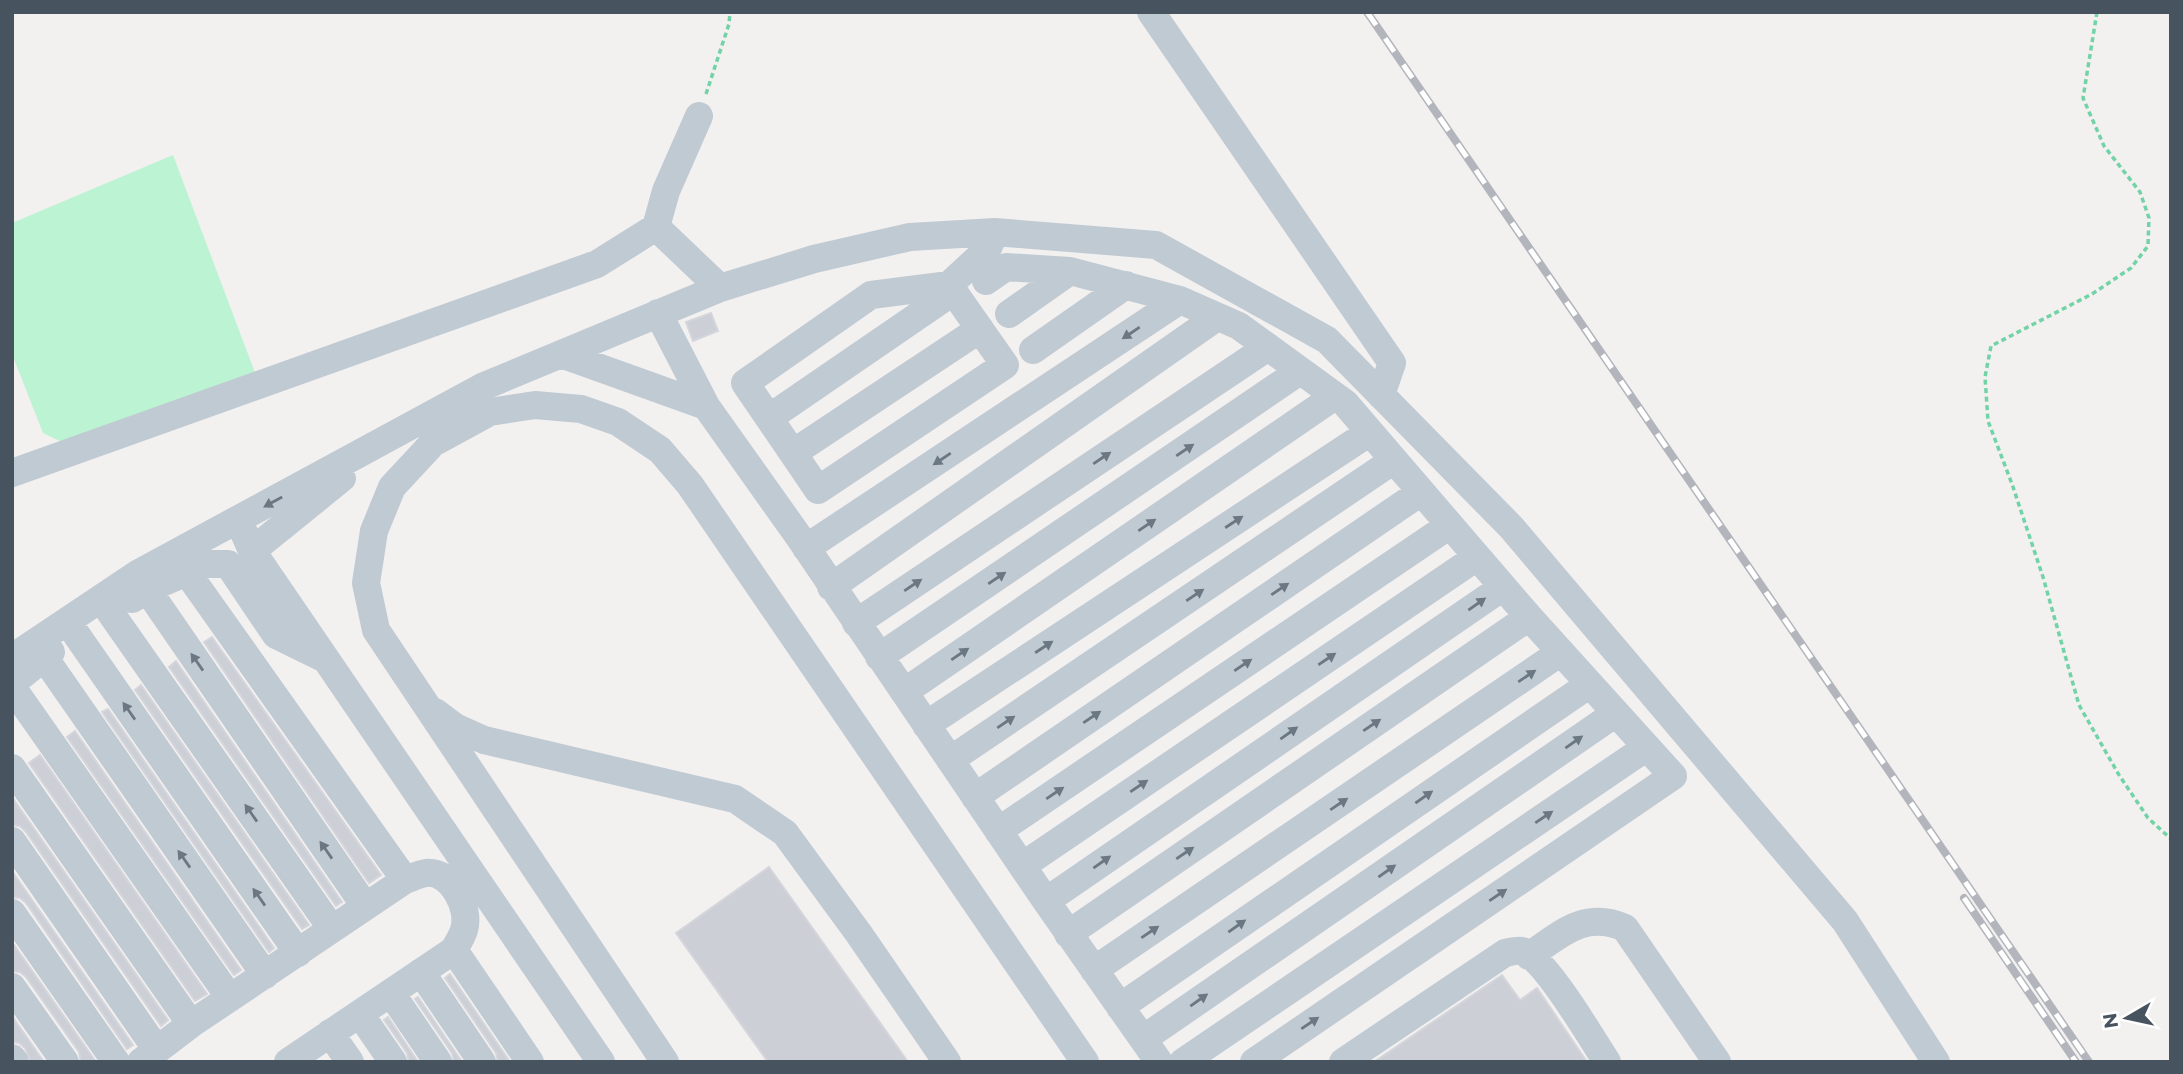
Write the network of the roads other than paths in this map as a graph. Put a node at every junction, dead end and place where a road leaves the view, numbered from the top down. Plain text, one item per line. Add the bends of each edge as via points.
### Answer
1 (1151, 12) edge
2 (699, 116) road end
3 (656, 227) junction
4 (995, 232) junction
5 (1070, 271) junction
6 (986, 281) dead end
7 (949, 285) junction
8 (1126, 285) junction
9 (720, 288) junction
10 (1180, 300) junction
11 (658, 313) junction
12 (1009, 314) dead end
13 (1217, 317) junction
14 (980, 329) junction
15 (1268, 348) junction
16 (1033, 350) dead end
17 (561, 354) junction
18 (1300, 371) junction
19 (1381, 395) junction
20 (1335, 396) junction
21 (706, 406) junction
22 (769, 418) junction
23 (1370, 432) junction
24 (397, 433) junction
25 (793, 453) junction
26 (1394, 460) junction
27 (12, 473) edge
28 (1422, 492) junction
29 (239, 520) junction
30 (1450, 525) junction
31 (806, 548) junction
32 (252, 551) junction
33 (1478, 557) junction
34 (186, 571) junction
35 (831, 587) junction
36 (1503, 587) junction
37 (147, 589) junction
38 (110, 612) junction
39 (1529, 617) junction
40 (856, 623) junction
41 (76, 634) junction
42 (1561, 652) junction
43 (44, 657) junction
44 (880, 657) junction
45 (12, 658) edge
46 (324, 658) junction
47 (1590, 684) junction
48 (12, 685) edge
49 (904, 692) junction
50 (422, 701) junction
51 (1616, 713) junction
52 (926, 725) junction
53 (1647, 747) junction
54 (950, 760) junction
55 (12, 768) edge
56 (975, 797) junction
57 (998, 831) junction
58 (12, 841) edge
59 (1022, 866) junction
60 (405, 880) junction
61 (1046, 901) junction
62 (365, 906) junction
63 (12, 913) edge
64 (332, 929) junction
65 (1068, 934) junction
66 (454, 950) junction
67 (298, 953) junction
68 (1529, 956) junction
69 (1094, 970) junction
70 (421, 972) junction
71 (265, 975) junction
72 (12, 987) edge
73 (391, 993) junction
74 (230, 998) junction
75 (1120, 1007) junction
76 (360, 1014) junction
77 (191, 1024) junction
78 (330, 1033) junction
79 (1143, 1039) junction
80 (149, 1056) edge
81 (296, 1060) edge
82 (65, 1062) edge
83 (116, 1062) edge
84 (350, 1062) edge
85 (393, 1062) edge
86 (438, 1062) edge
87 (482, 1062) edge
88 (530, 1062) edge
89 (601, 1062) edge
90 (665, 1062) edge
91 (947, 1062) edge
92 (1085, 1062) edge
93 (1159, 1062) edge
94 (1183, 1062) edge
95 (1254, 1062) edge
96 (1343, 1062) edge
97 (1607, 1062) edge
98 (1717, 1062) edge
99 (1936, 1062) edge

1 - 19 lane via 1392,363
2 - 3 lane via 666,191
3 - 9 lane
3 - 27 lane via 597,264
4 - 7 lane via 987,250
4 - 9 lane via 910,237 814,259
4 - 19 lane via 1156,245 1327,340
5 - 6 lane via 1006,267
5 - 8 lane
5 - 12 lane
7 - 14 lane
7 - 22 lane via 941,300
7 - 22 lane via 871,295 745,383
8 - 10 lane
8 - 16 lane
9 - 11 lane
10 - 13 lane
10 -> 31 lane
11 - 17 lane
11 - 21 lane
13 - 15 lane via 1239,326
13 - 35 lane
14 - 25 lane
14 - 25 lane via 1005,365 818,490
15 - 18 lane
40 -> 15 lane
17 - 21 lane
17 - 24 lane via 482,387
18 - 20 lane
44 -> 18 lane
19 - 99 lane via 1511,527 1845,921
20 - 23 lane
49 -> 20 lane
21 - 31 lane
22 - 25 lane
23 - 26 lane
52 -> 23 lane
24 -> 29 lane
24 - 32 lane
26 - 28 lane
54 -> 26 lane
28 - 30 lane
56 -> 28 lane
29 - 32 lane
29 - 45 lane via 139,573
30 - 33 lane
57 -> 30 lane
31 - 35 lane
32 - 46 lane
33 - 36 lane
59 -> 33 lane
34 - 37 lane
34 - 46 lane via 206,564 228,564 276,635
34 - 60 lane
35 - 40 lane
36 - 39 lane
61 -> 36 lane
37 - 38 lane
62 -> 37 lane
38 - 41 lane
64 -> 38 lane
39 - 42 lane
65 -> 39 lane
40 - 44 lane
41 - 43 lane
67 -> 41 lane
42 - 47 lane
69 -> 42 lane
43 - 48 lane
71 -> 43 lane
44 - 49 lane
46 - 89 lane
47 - 51 lane
75 -> 47 lane
48 - 74 lane
49 - 52 lane
50 - 90 lane
50 - 91 lane via 454,727 484,740 735,799 785,833
50 - 92 lane via 376,630 366,583 374,531 392,487 433,443 490,412 535,405 581,409 618,422 660,450 690,485
51 - 53 lane
79 -> 51 lane
52 - 54 lane
94 -> 53 lane
95 -> 53 lane via 1673,776
54 - 56 lane
55 - 77 lane
56 - 57 lane
57 - 59 lane
58 - 80 lane
59 - 61 lane
60 - 62 lane
60 - 66 lane via 426,873 441,875 456,890 463,904 465,929
61 - 65 lane
62 - 64 lane
63 - 83 lane
64 - 67 lane
65 - 69 lane
66 - 70 lane
66 - 88 lane
67 - 71 lane
68 - 96 lane via 1521,951 1506,953
68 - 97 lane via 1553,981
68 - 98 lane via 1575,924 1610,922 1625,928
69 - 75 lane
70 - 73 lane
70 - 87 lane
71 - 74 lane
72 - 82 lane
73 - 76 lane
73 - 86 lane
74 - 77 lane
75 - 79 lane
76 - 78 lane
76 - 85 lane
77 - 80 lane
78 - 81 lane
78 - 84 lane
79 - 93 lane

